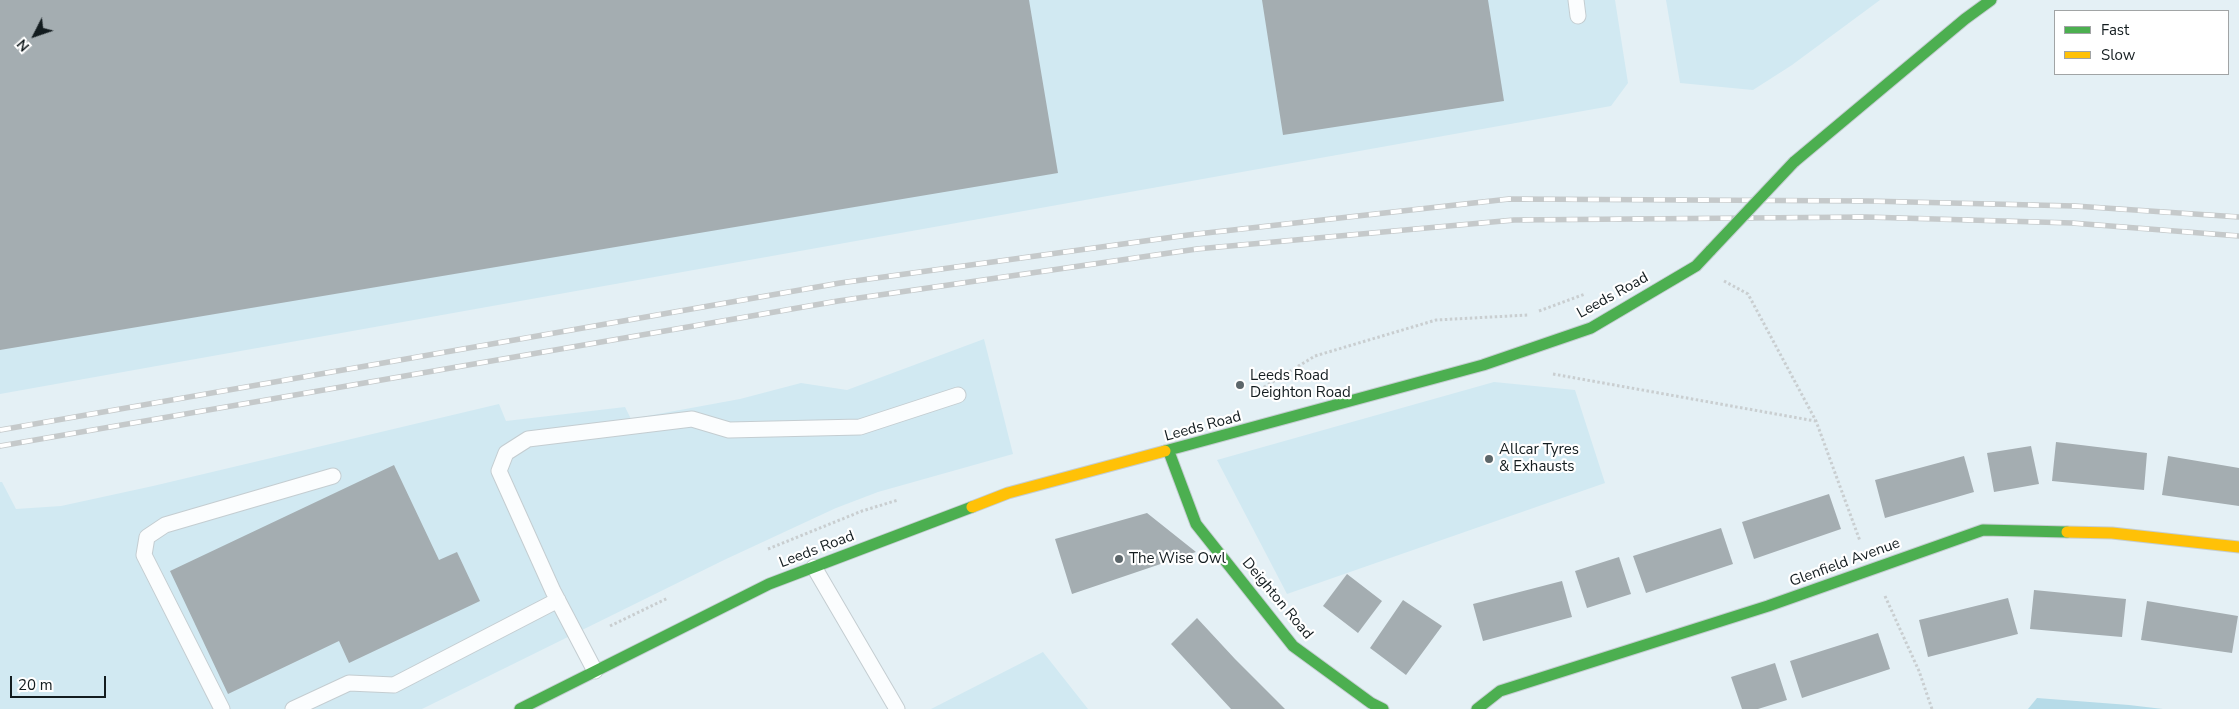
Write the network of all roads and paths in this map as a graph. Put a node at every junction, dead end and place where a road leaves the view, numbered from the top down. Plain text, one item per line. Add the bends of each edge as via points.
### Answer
1 (1576, 0) edge
2 (1991, 0) edge
3 (1578, 16) dead end
4 (1696, 266) junction
5 (1544, 372) dead end
6 (958, 395) dead end
7 (1169, 452) junction
8 (333, 476) dead end
9 (2239, 547) edge
10 (814, 567) junction
11 (558, 600) junction
12 (595, 671) junction
13 (222, 709) edge
14 (293, 709) edge
15 (520, 709) edge
16 (897, 709) edge
17 (1383, 709) edge
18 (1477, 709) edge

1 - 3 lane
2 - 4 main road, Leeds Road, bridge via 1965,18 1794,162
4 - 5 path via 1748,294 1816,421
4 - 7 main road, Leeds Road via 1591,328 1483,365
6 - 11 lane via 860,427 730,430 692,419 528,439 506,454 499,471
7 - 10 main road, Leeds Road via 1008,494
7 - 17 main road, Deighton Road via 1196,524 1293,646
8 - 13 lane via 164,525 147,537 144,555
9 - 18 main road, Glenfield Avenue via 2112,533 1983,530 1768,606 1500,691
10 - 12 main road, Leeds Road via 769,584
10 - 16 lane
11 - 12 lane
11 - 14 lane via 394,685 349,683
12 - 15 main road, Leeds Road

